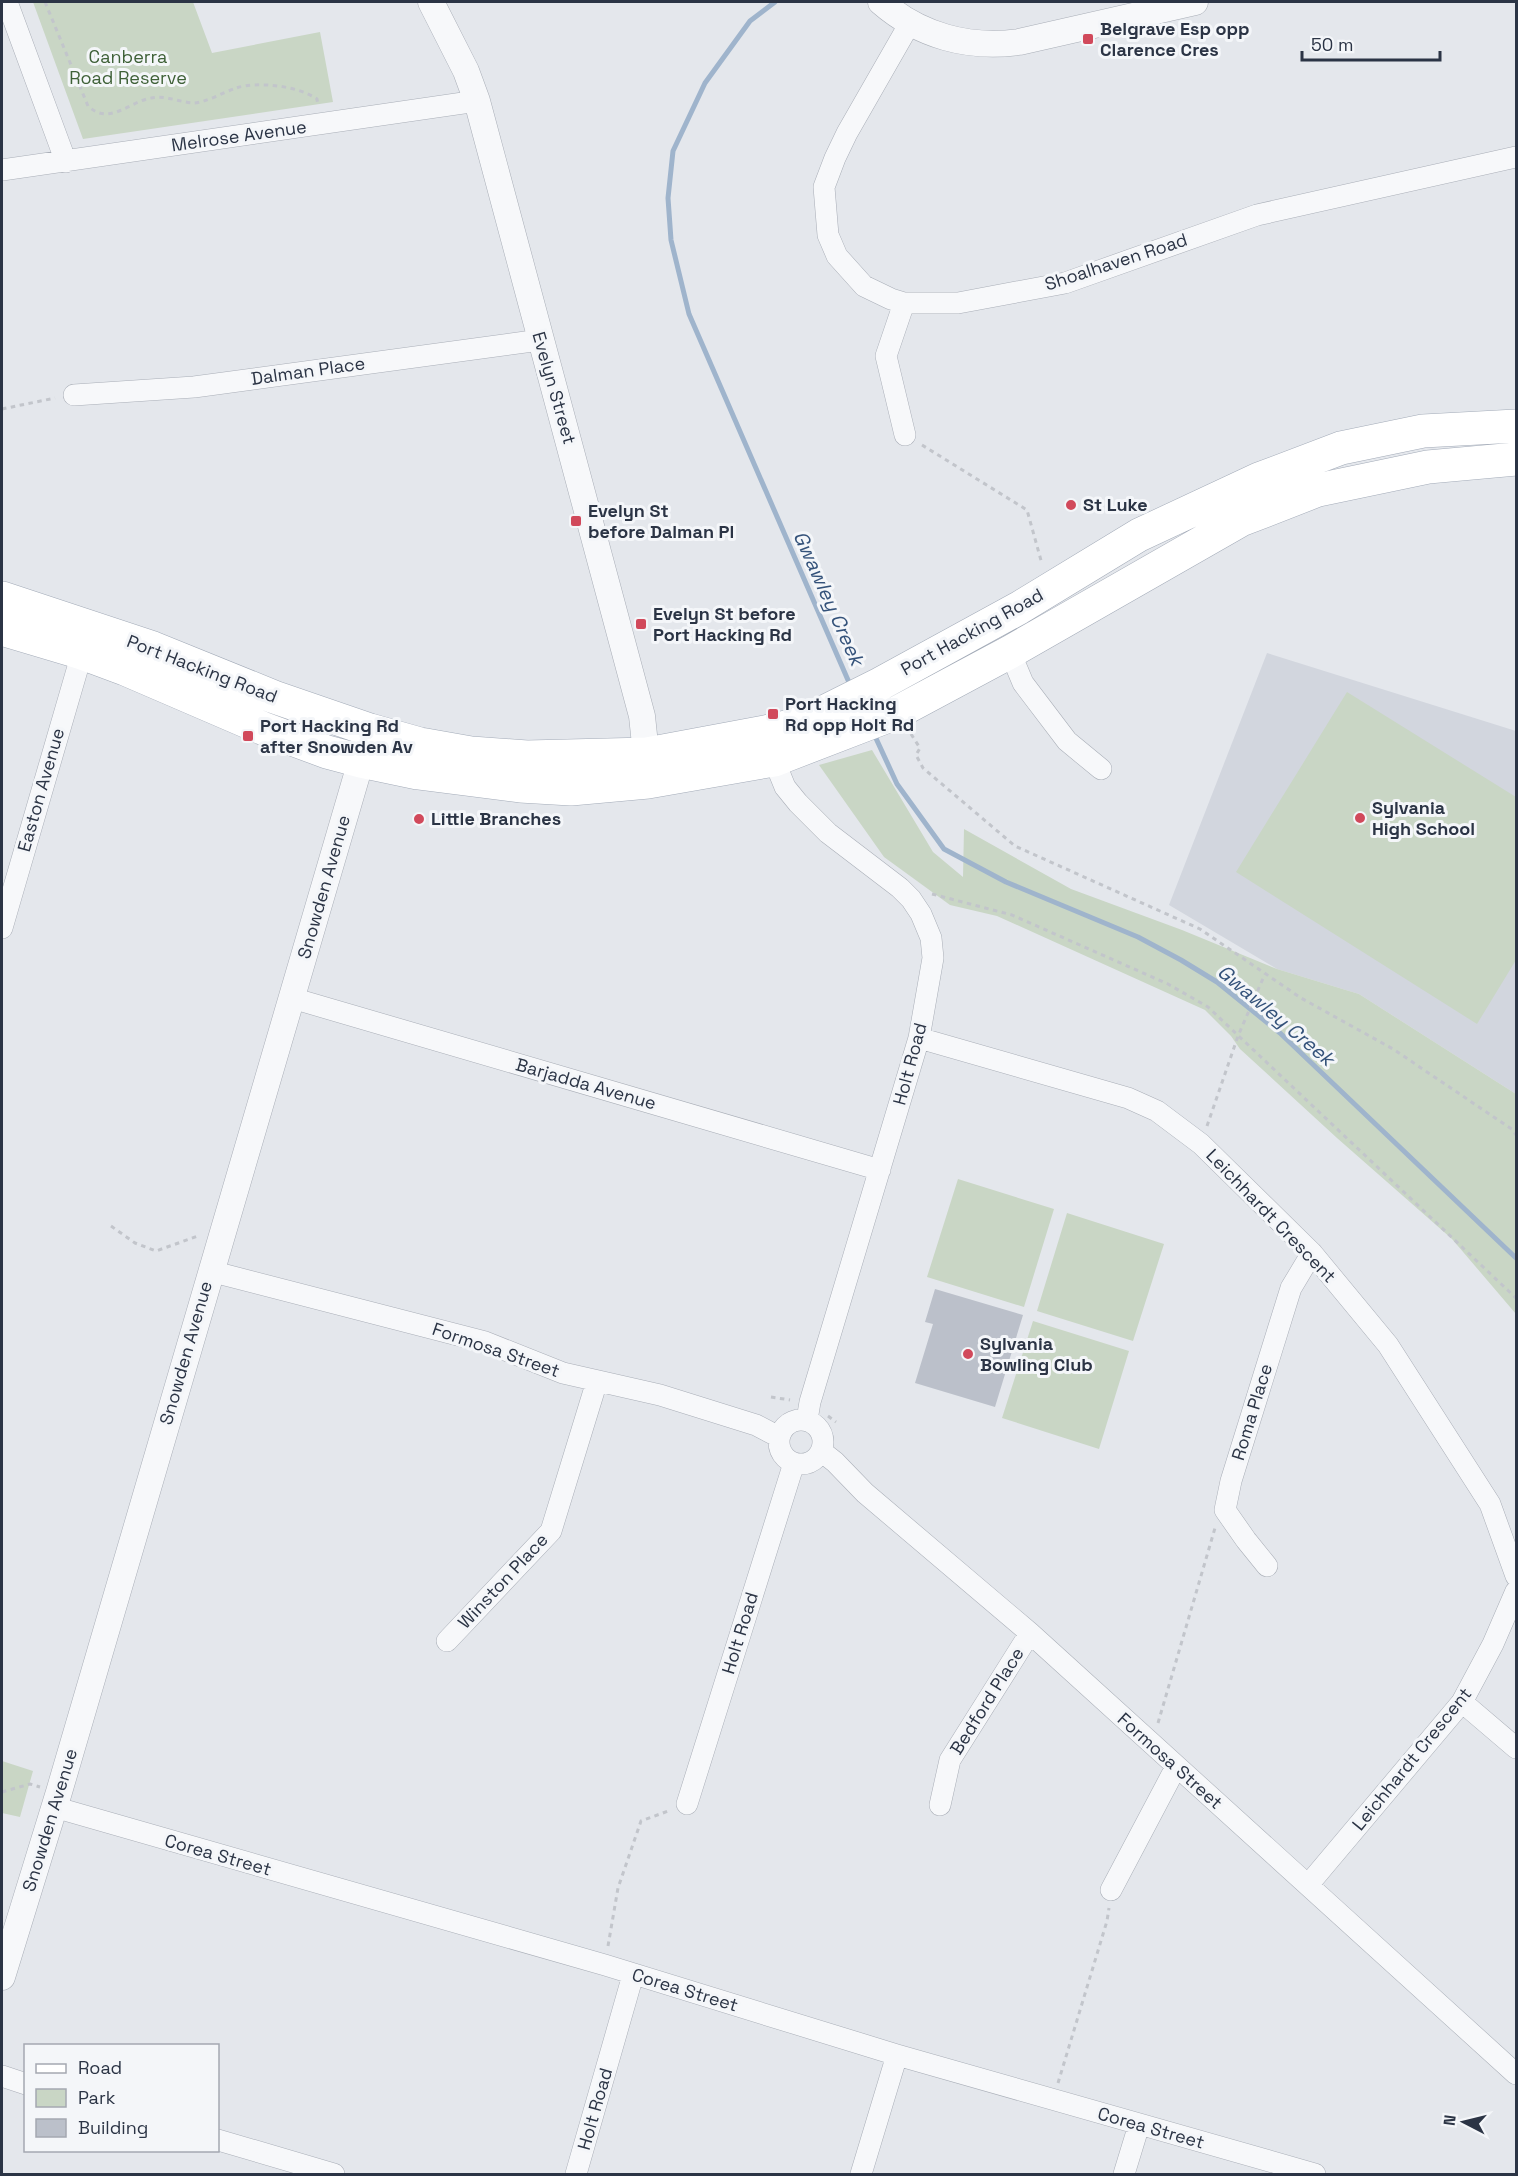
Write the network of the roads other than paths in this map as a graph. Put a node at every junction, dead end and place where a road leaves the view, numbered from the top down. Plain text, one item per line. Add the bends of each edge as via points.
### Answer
1 (7, 2) edge
2 (431, 2) edge
3 (881, 2) edge
4 (1195, 2) edge
5 (1165, 5) edge
6 (910, 23) junction
7 (477, 101) junction
8 (1516, 157) edge
9 (66, 162) junction
10 (2, 170) edge
11 (904, 303) junction
12 (540, 340) junction
13 (74, 395) road end
14 (1516, 426) edge
15 (905, 435) road end
16 (1516, 459) edge
17 (2, 597) edge
18 (2, 629) edge
19 (1010, 652) junction
20 (82, 653) junction
21 (827, 726) junction
22 (370, 730) junction
23 (774, 760) junction
24 (361, 761) junction
25 (648, 768) junction
26 (1101, 769) dead end
27 (2, 928) edge
28 (292, 998) junction
29 (919, 1038) junction
30 (880, 1170) junction
31 (1312, 1253) junction
32 (210, 1271) junction
33 (597, 1381) junction
34 (807, 1420) junction
35 (779, 1437) junction
36 (821, 1451) junction
37 (794, 1462) junction
38 (1267, 1566) dead end
39 (1516, 1576) edge
40 (1516, 1591) edge
41 (1030, 1633) junction
42 (447, 1641) dead end
43 (1462, 1702) junction
44 (1516, 1748) edge
45 (1176, 1767) junction
46 (56, 1799) junction
47 (687, 1804) road end
48 (940, 1805) dead end
49 (1308, 1885) junction
50 (1111, 1890) road end
51 (633, 1975) junction
52 (2, 1977) edge
53 (897, 2055) junction
54 (1516, 2074) edge
55 (2, 2076) edge
56 (24, 2083) edge
57 (1138, 2125) junction
58 (219, 2140) edge
59 (334, 2175) edge
60 (576, 2175) edge
61 (861, 2175) edge
62 (1124, 2175) edge
63 (1315, 2175) edge

1 - 9 street
2 - 7 street, Evelyn Street
3 - 6 street
4 - 5 street
5 - 6 street via 999,45 959,41
6 - 11 street, Shoalhaven Road via 847,133 824,187 828,235 837,256 864,286
7 - 9 street, Melrose Avenue
7 - 12 street, Evelyn Street
8 - 11 street, Shoalhaven Road via 1257,215 1065,283 958,303
9 - 10 street, Melrose Avenue
11 - 15 street via 886,356
12 - 13 street, Dalman Place via 194,387
12 - 25 street, Evelyn Street via 628,659 642,716
14 - 21 main road, Port Hacking Road via 1423,431 1341,448 1258,479 1139,535 880,684
16 - 19 main road, Port Hacking Road via 1428,467 1318,490 1241,520
17 - 22 main road, Port Hacking Road via 153,648 274,697
18 - 20 main road, Port Hacking Road
19 - 21 main road, Port Hacking Road via 902,722
19 - 26 street via 1023,683 1067,741
20 - 24 main road, Port Hacking Road via 262,728
20 - 27 street, Easton Avenue
21 - 23 main road, Port Hacking Road
21 - 25 main road, Port Hacking Road via 794,725
22 - 24 street, Snowden Avenue
22 - 25 main road, Port Hacking Road via 471,753
23 - 25 main road, Port Hacking Road
23 - 29 street, Holt Road via 798,803 828,833 900,888 921,914 931,938 933,957
24 - 25 main road, Port Hacking Road via 520,786 571,789
24 - 28 street, Snowden Avenue
28 - 30 street, Barjadda Avenue
28 - 32 street, Snowden Avenue
29 - 30 street, Holt Road
29 - 31 street, Leichhardt Crescent via 1128,1098 1157,1111 1201,1144
30 - 34 street, Holt Road
31 - 38 street, Roma Place via 1291,1288 1225,1510
31 - 39 street, Leichhardt Crescent via 1388,1345 1490,1504
32 - 33 street, Formosa Street via 485,1342 563,1373
32 - 46 street, Snowden Avenue
33 - 35 street, Formosa Street via 660,1395 756,1425
33 - 42 street, Winston Place via 551,1531
34 - 35 street via 790,1423
34 - 36 street via 821,1432
35 - 37 street via 784,1455
36 - 37 street via 807,1463
36 - 41 street, Formosa Street
37 - 47 street, Holt Road
40 - 43 street, Leichhardt Crescent
41 - 45 street, Formosa Street
41 - 48 street, Bedford Place via 950,1760
43 - 44 street
43 - 49 street, Leichhardt Crescent
45 - 49 street, Formosa Street
45 - 50 street
46 - 51 street, Corea Street
46 - 52 street, Snowden Avenue
49 - 54 street, Formosa Street
51 - 53 street, Corea Street
51 - 60 street, Holt Road
53 - 57 street, Corea Street
53 - 61 street
55 - 56 street
57 - 62 street
57 - 63 street, Corea Street
58 - 59 street

